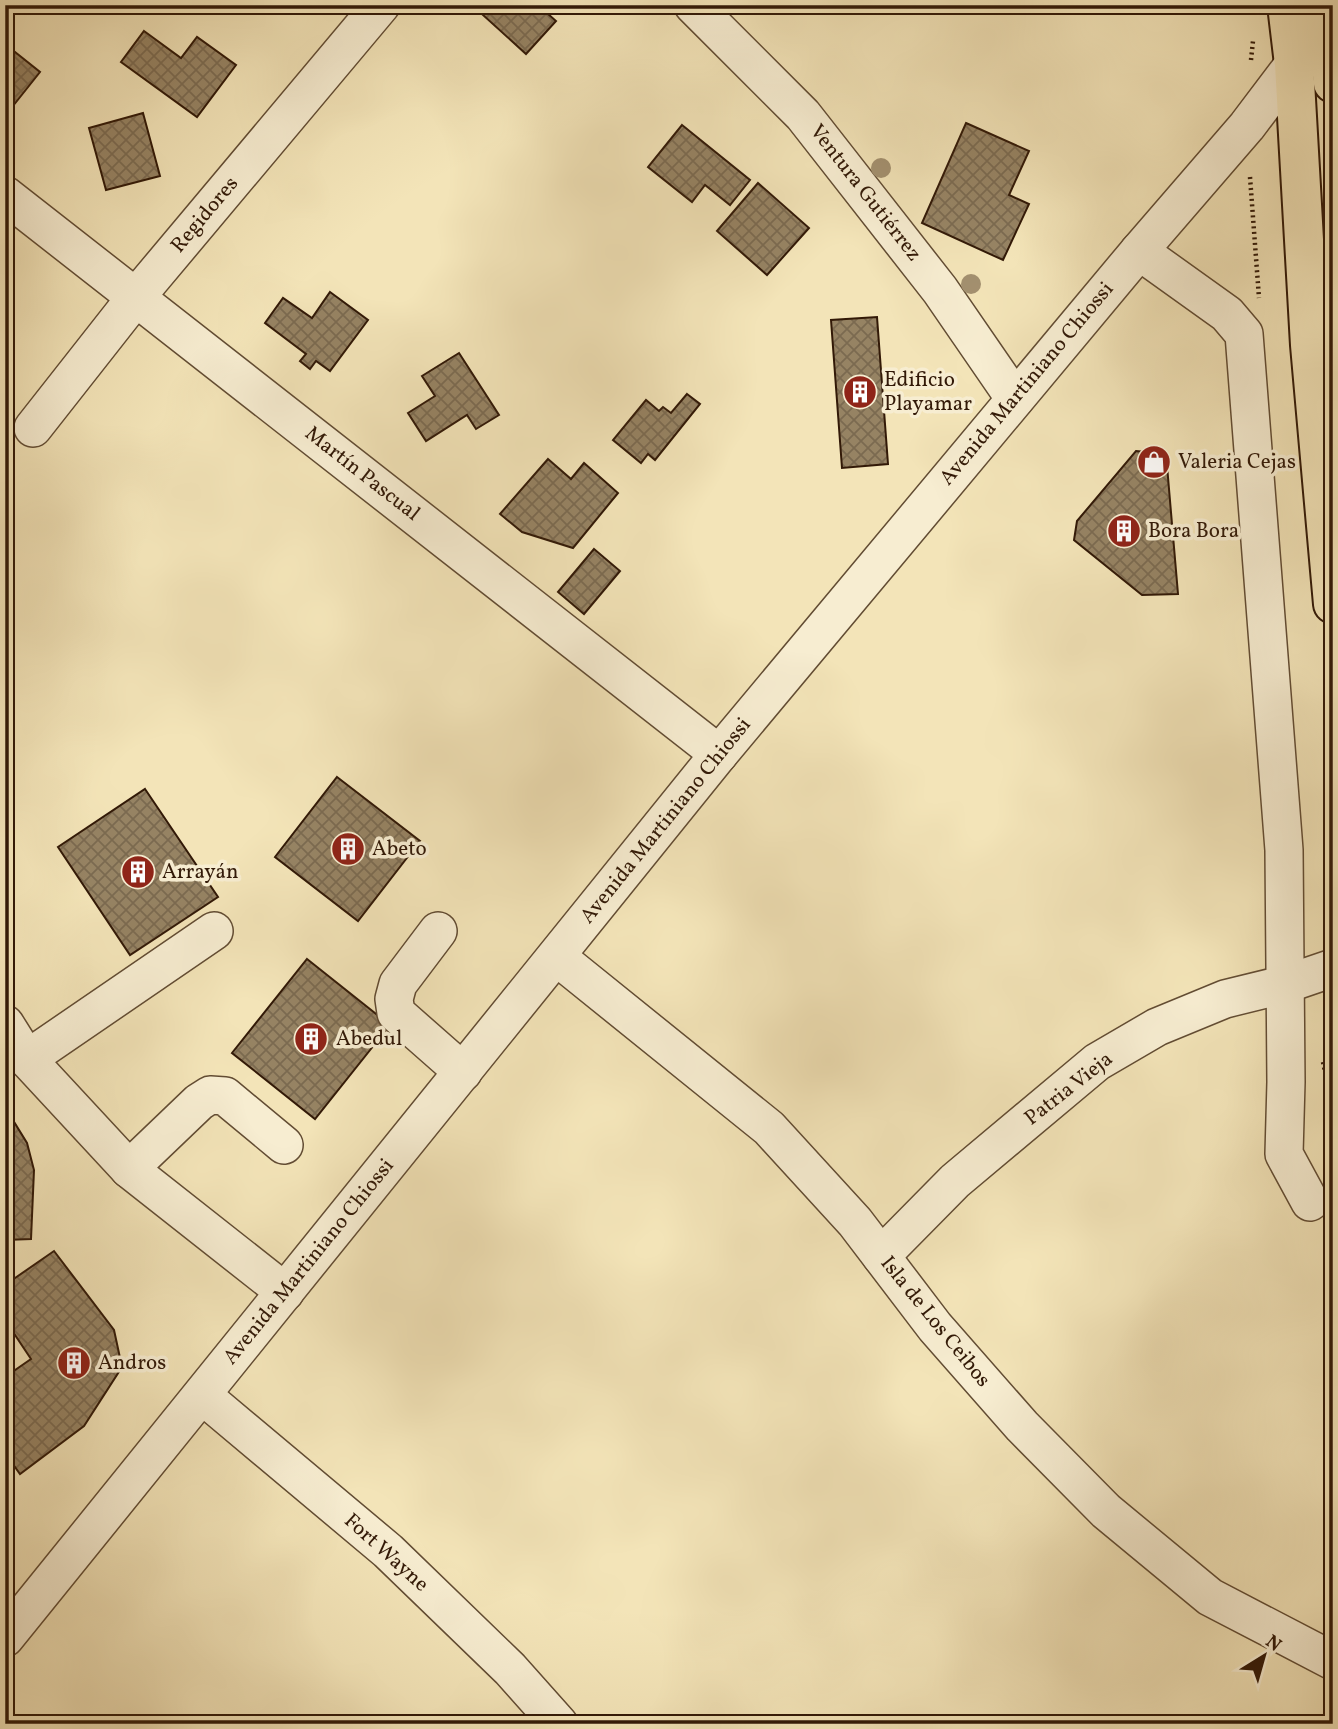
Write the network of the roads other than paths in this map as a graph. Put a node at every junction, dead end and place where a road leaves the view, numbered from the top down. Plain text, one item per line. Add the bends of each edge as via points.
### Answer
1 (381, 5) edge
2 (693, 5) edge
3 (1287, 5) edge
4 (1327, 12) edge
5 (1294, 64) junction
6 (1333, 83) edge
7 (5, 195) edge
8 (1139, 251) junction
9 (136, 297) junction
10 (1015, 399) junction
11 (33, 428) dead end
12 (1333, 604) edge
13 (719, 754) junction
14 (214, 931) dead end
15 (438, 931) dead end
16 (556, 957) junction
17 (1333, 968) edge
18 (1286, 984) junction
19 (5, 1024) edge
20 (27, 1059) junction
21 (463, 1072) junction
22 (284, 1146) dead end
23 (129, 1169) junction
24 (1310, 1202) dead end
25 (881, 1256) junction
26 (285, 1292) junction
27 (202, 1395) junction
28 (5, 1637) edge
29 (1333, 1661) edge
30 (559, 1724) edge

1 - 9 street, Regidores
2 - 10 street, Ventura Gutiérrez via 803,115 940,290
3 - 5 main road
4 - 5 street, Avenida Martiniano Chiossi
4 - 6 main road
5 - 8 street, Avenida Martiniano Chiossi
5 - 12 main road via 1310,345
7 - 9 street, Martín Pascual
8 - 10 street, Avenida Martiniano Chiossi
8 - 18 street via 1227,314 1244,334 1284,850
9 - 11 street, Regidores
9 - 13 street, Martín Pascual
10 - 13 street, Avenida Martiniano Chiossi
13 - 16 street, Avenida Martiniano Chiossi
14 - 20 street
15 - 21 street via 398,984 396,1013
16 - 21 street, Avenida Martiniano Chiossi
16 - 25 street, Isla de Los Ceibos via 769,1128
17 - 18 street, Patria Vieja
18 - 24 street via 1283,1154
18 - 25 street, Patria Vieja via 1225,999 1157,1027 1097,1062 955,1181
19 - 20 street
20 - 23 street
21 - 26 street, Avenida Martiniano Chiossi
22 - 23 street via 225,1096 210,1095
23 - 26 street
25 - 29 street, Isla de Los Ceibos via 935,1327 1022,1426 1106,1511 1210,1597
26 - 27 street, Avenida Martiniano Chiossi
27 - 28 street, Avenida Martiniano Chiossi
27 - 30 street, Fort Wayne via 388,1551 510,1669

